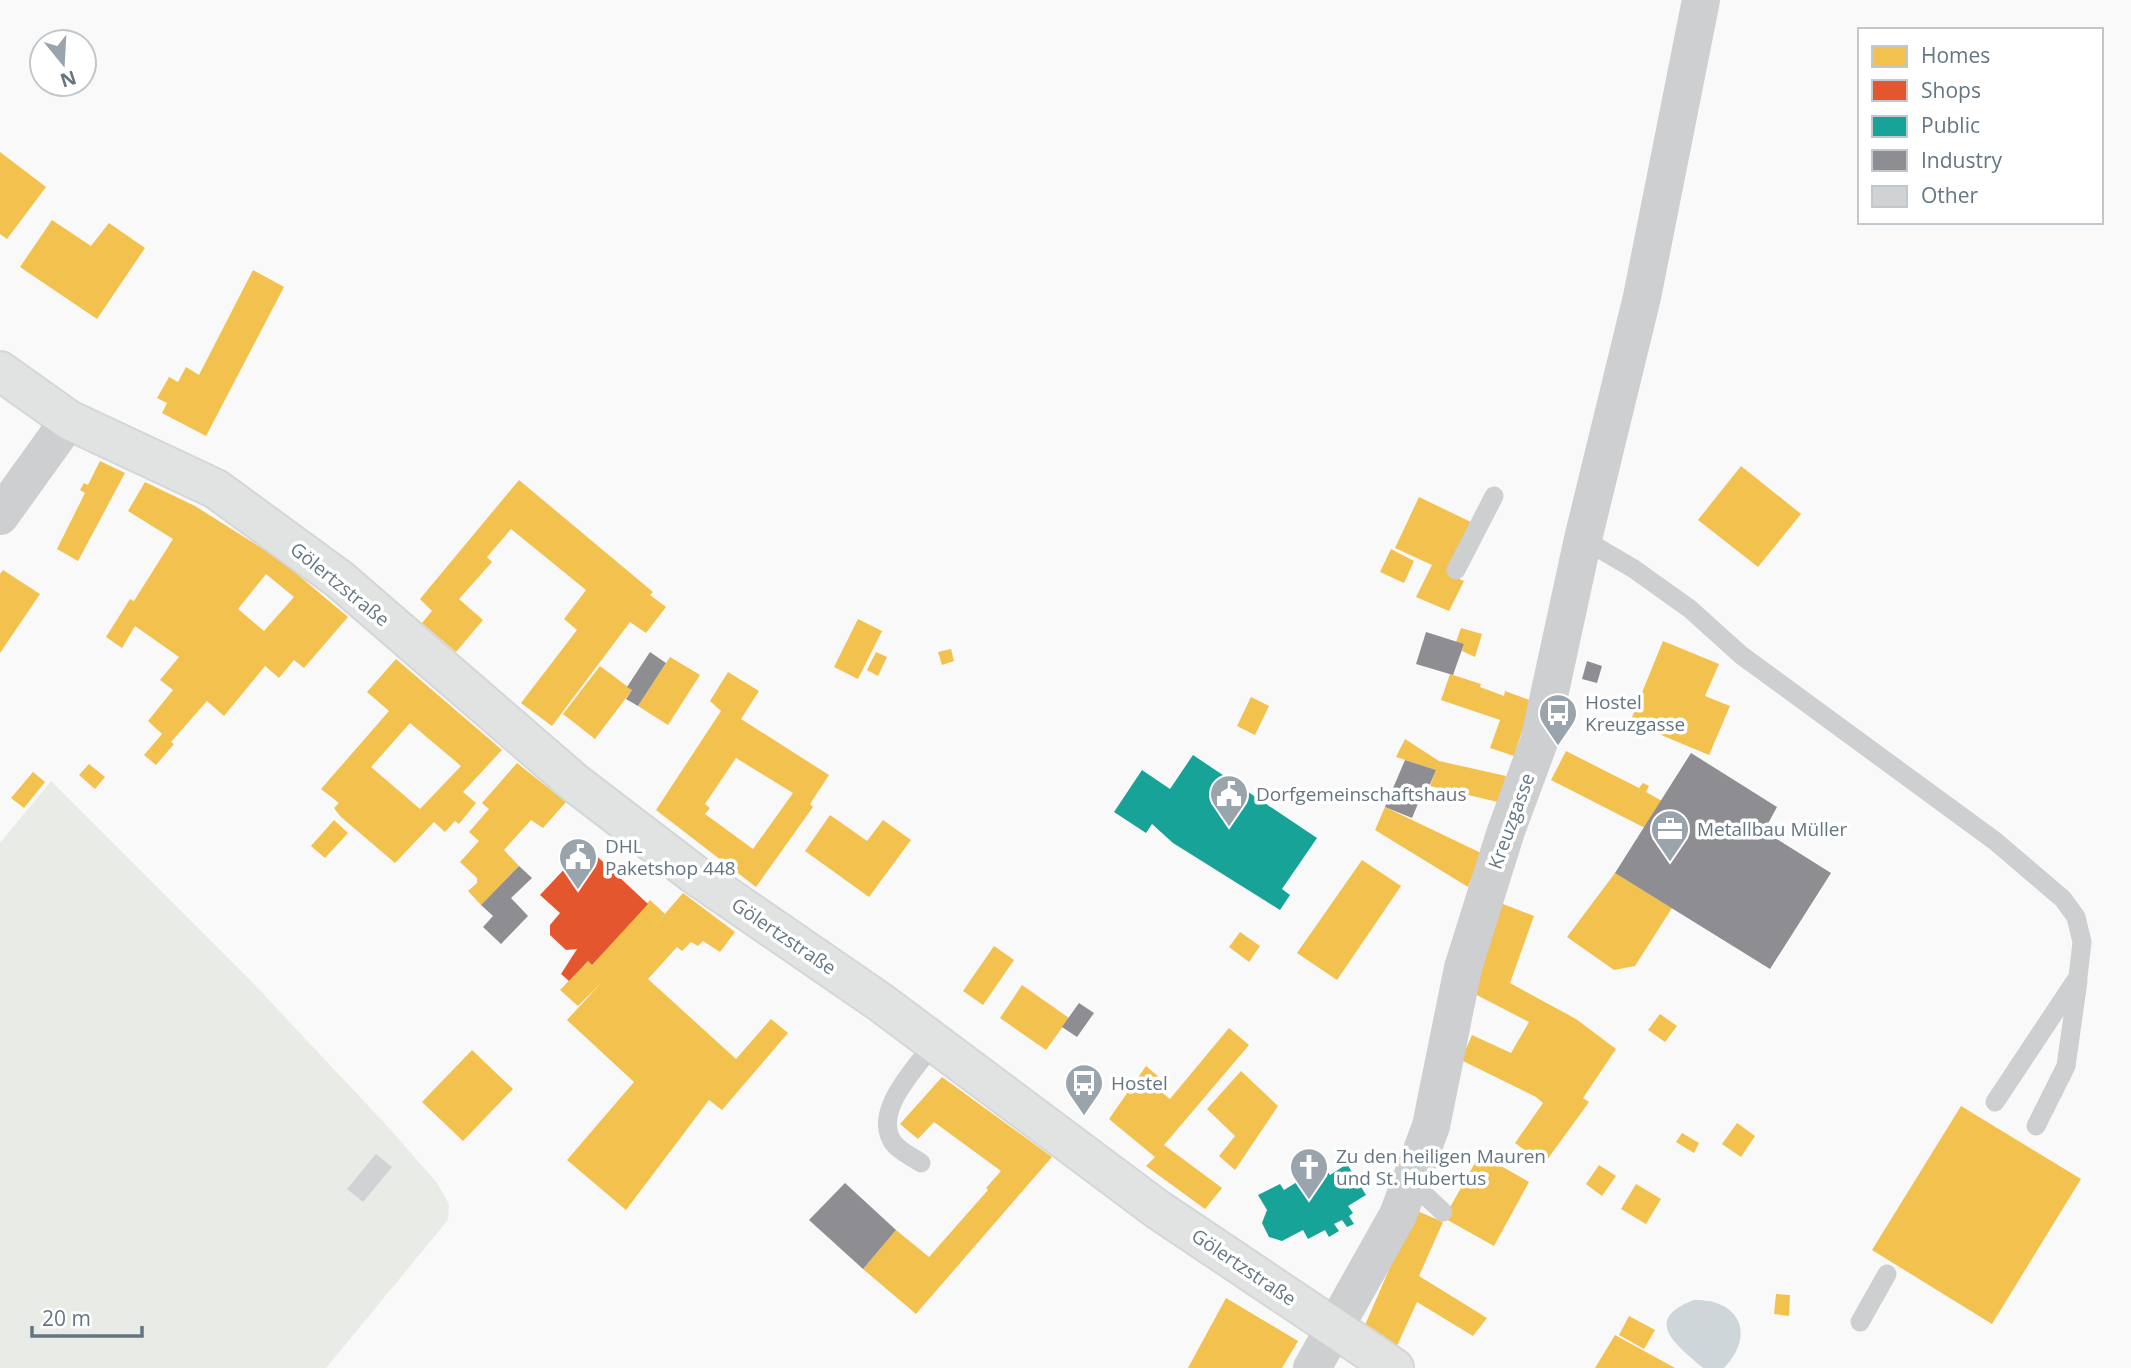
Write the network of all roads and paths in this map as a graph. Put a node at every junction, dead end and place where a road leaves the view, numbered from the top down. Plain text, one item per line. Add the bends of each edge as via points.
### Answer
1 (1701, 0) edge
2 (0, 371) edge
3 (69, 420) junction
4 (1494, 496) dead end
5 (0, 516) edge
6 (1583, 539) junction
7 (1456, 570) dead end
8 (2078, 977) junction
9 (934, 1043) junction
10 (1995, 1102) dead end
11 (2036, 1126) dead end
12 (921, 1163) dead end
13 (1411, 1182) junction
14 (1443, 1212) dead end
15 (1887, 1274) dead end
16 (1860, 1322) dead end
17 (1335, 1328) junction
18 (1312, 1368) edge
19 (1394, 1368) edge

1 - 6 street, Kreuzgasse via 1642,297
2 - 3 street, Gölertzstraße
3 - 5 street
3 - 9 street, Gölertzstraße via 216,488 339,579 584,790 694,874
4 - 7 lane
6 - 8 lane via 1690,609 1741,655 1995,841 2063,900 2076,917 2082,942
6 - 13 street, Kreuzgasse via 1539,742 1462,968 1431,1126
8 - 10 lane
8 - 11 lane via 2066,1066
9 - 12 lane via 890,1105 886,1126 895,1146
9 - 17 street, Gölertzstraße via 1157,1209
13 - 14 lane
13 - 17 street, Kreuzgasse
15 - 16 lane
17 - 18 street, Kreuzgasse
17 - 19 street, Gölertzstraße

